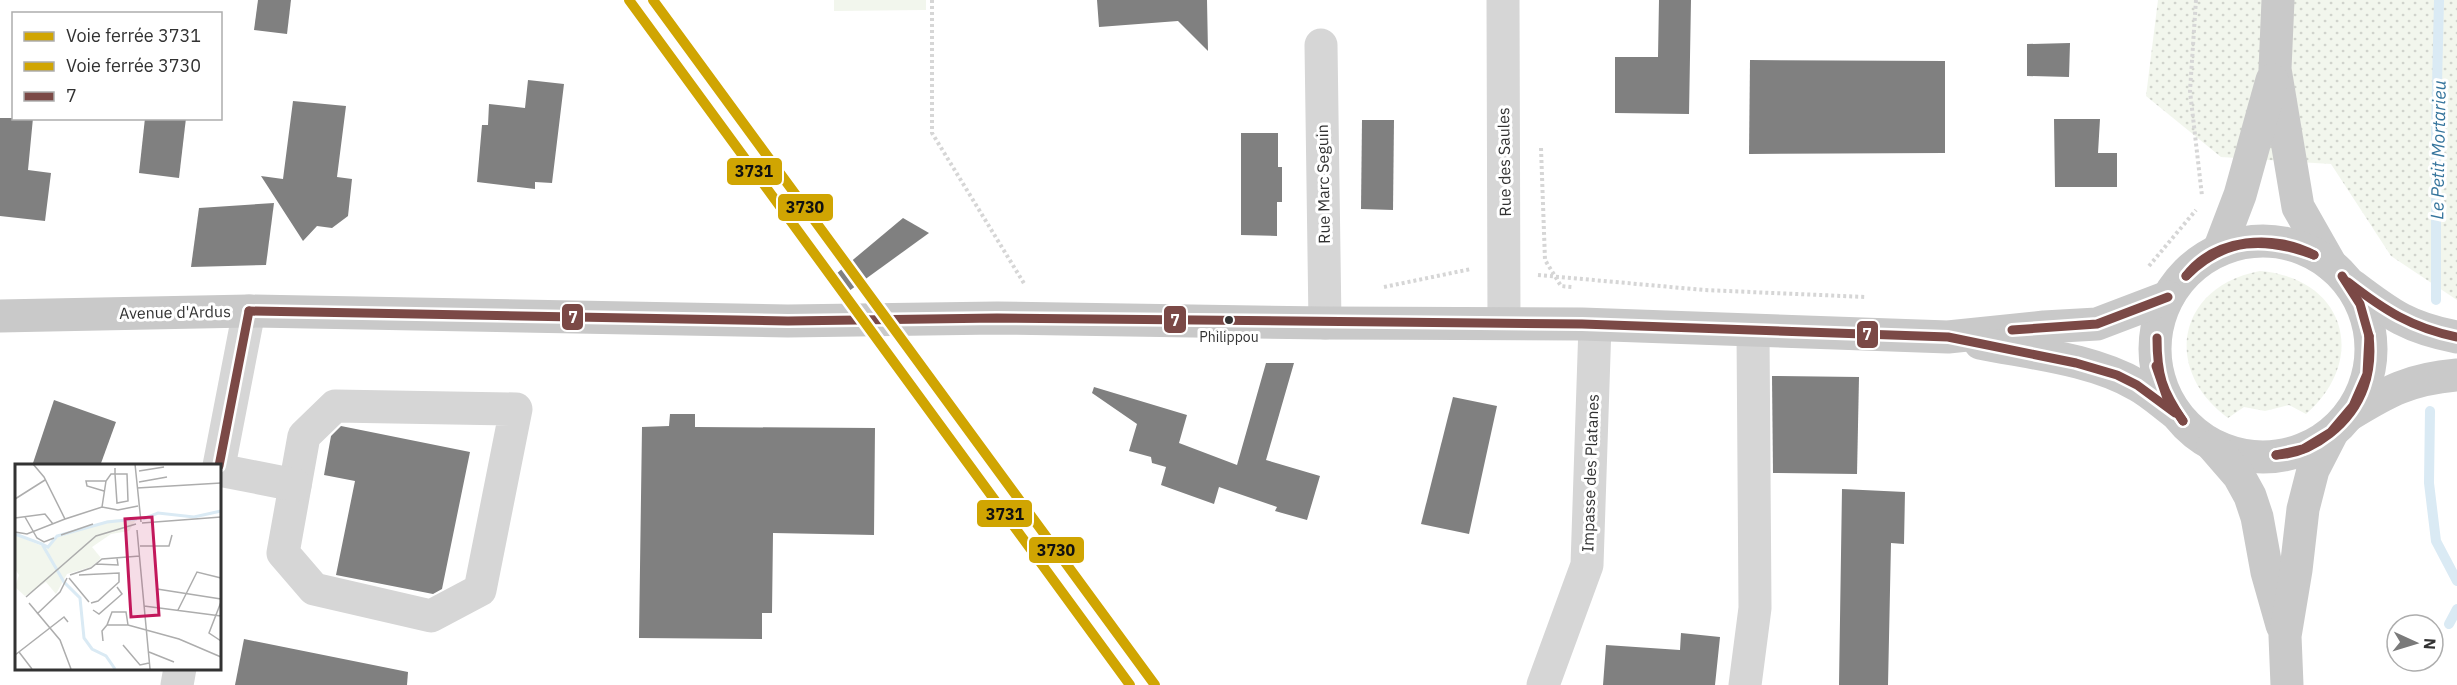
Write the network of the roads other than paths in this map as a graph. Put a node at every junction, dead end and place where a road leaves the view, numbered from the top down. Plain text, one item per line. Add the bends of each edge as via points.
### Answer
1 (1503, 0) edge
2 (2278, 0) edge
3 (1321, 45) dead end
4 (2275, 69) junction
5 (2219, 250) junction
6 (2339, 274) junction
7 (2168, 297) junction
8 (249, 311) junction
9 (0, 316) edge
10 (1325, 323) junction
11 (1504, 323) junction
12 (1588, 324) junction
13 (1753, 332) junction
14 (1948, 337) junction
15 (2457, 337) edge
16 (2457, 375) edge
17 (2175, 413) junction
18 (2340, 424) junction
19 (2213, 446) junction
20 (220, 464) edge
21 (220, 468) edge
22 (295, 485) junction
23 (2285, 636) junction
24 (180, 670) edge
25 (177, 685) edge
26 (1543, 685) edge
27 (1745, 685) edge
28 (2288, 685) edge

1 - 11 street, Rue des Saules
2 - 4 main road
3 - 10 street, Rue Marc Seguin
4 - 5 main road via 2240,195
4 - 6 main road via 2298,207
5 - 6 main road via 2265,241 2289,244 2311,252
5 - 7 main road via 2199,262
6 - 15 main road via 2391,316
6 - 18 main road via 2360,302 2371,349 2361,395
7 - 14 main road via 2097,324
7 - 17 main road via 2159,319 2156,366
8 - 9 main road, Avenue d'Ardus
8 - 10 main road, Avenue d'Ardus via 789,321 997,318
8 - 20 street
10 - 11 main road, Avenue d'Ardus
11 - 12 main road, Avenue d'Ardus
12 - 13 main road, Avenue d'Ardus
12 - 26 street, Impasse des Platanes via 1587,565
13 - 14 main road, Avenue d'Ardus
13 - 27 street via 1755,608
14 - 17 main road via 2117,375
16 - 18 main road via 2408,383 2388,391
17 - 19 main road via 2192,432
18 - 19 main road via 2311,447 2287,455 2237,455
18 - 23 main road via 2313,470 2305,499
19 - 23 main road via 2239,476 2250,496
21 - 22 street
22 - 22 street via 304,436 335,406 516,409 480,591 431,616 314,589 284,554
23 - 28 main road
24 - 25 street

